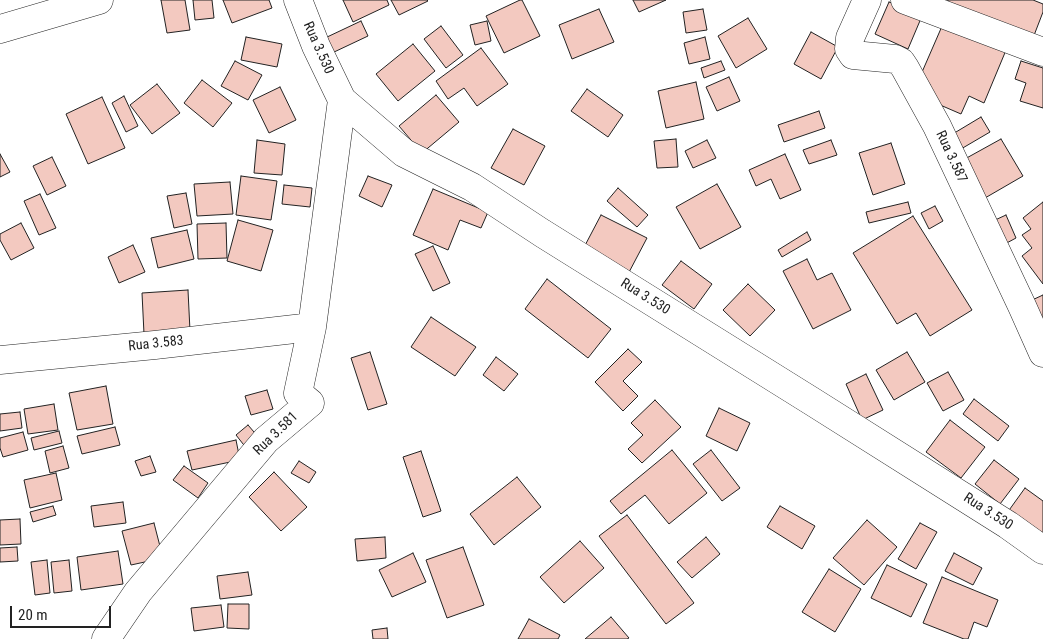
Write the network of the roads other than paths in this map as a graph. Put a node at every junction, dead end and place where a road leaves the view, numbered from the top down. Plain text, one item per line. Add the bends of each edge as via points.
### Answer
1 (99, 0) edge
2 (298, 0) edge
3 (867, 0) edge
4 (905, 0) edge
5 (0, 29) edge
6 (1043, 52) edge
7 (342, 100) junction
8 (312, 327) junction
9 (1043, 353) edge
10 (0, 360) edge
11 (1043, 550) edge
12 (106, 639) edge

1 - 5 street
2 - 7 street, Rua 3.530
3 - 9 street, Rua 3.587 via 848,49 853,55 895,60 905,68 937,126
4 - 6 street
7 - 8 street, Rua 3.581
7 - 11 street, Rua 3.530 via 404,153 472,186 1008,524
8 - 10 street, Rua 3.583
8 - 12 street, Rua 3.581 via 298,393 310,402 266,440 138,592

